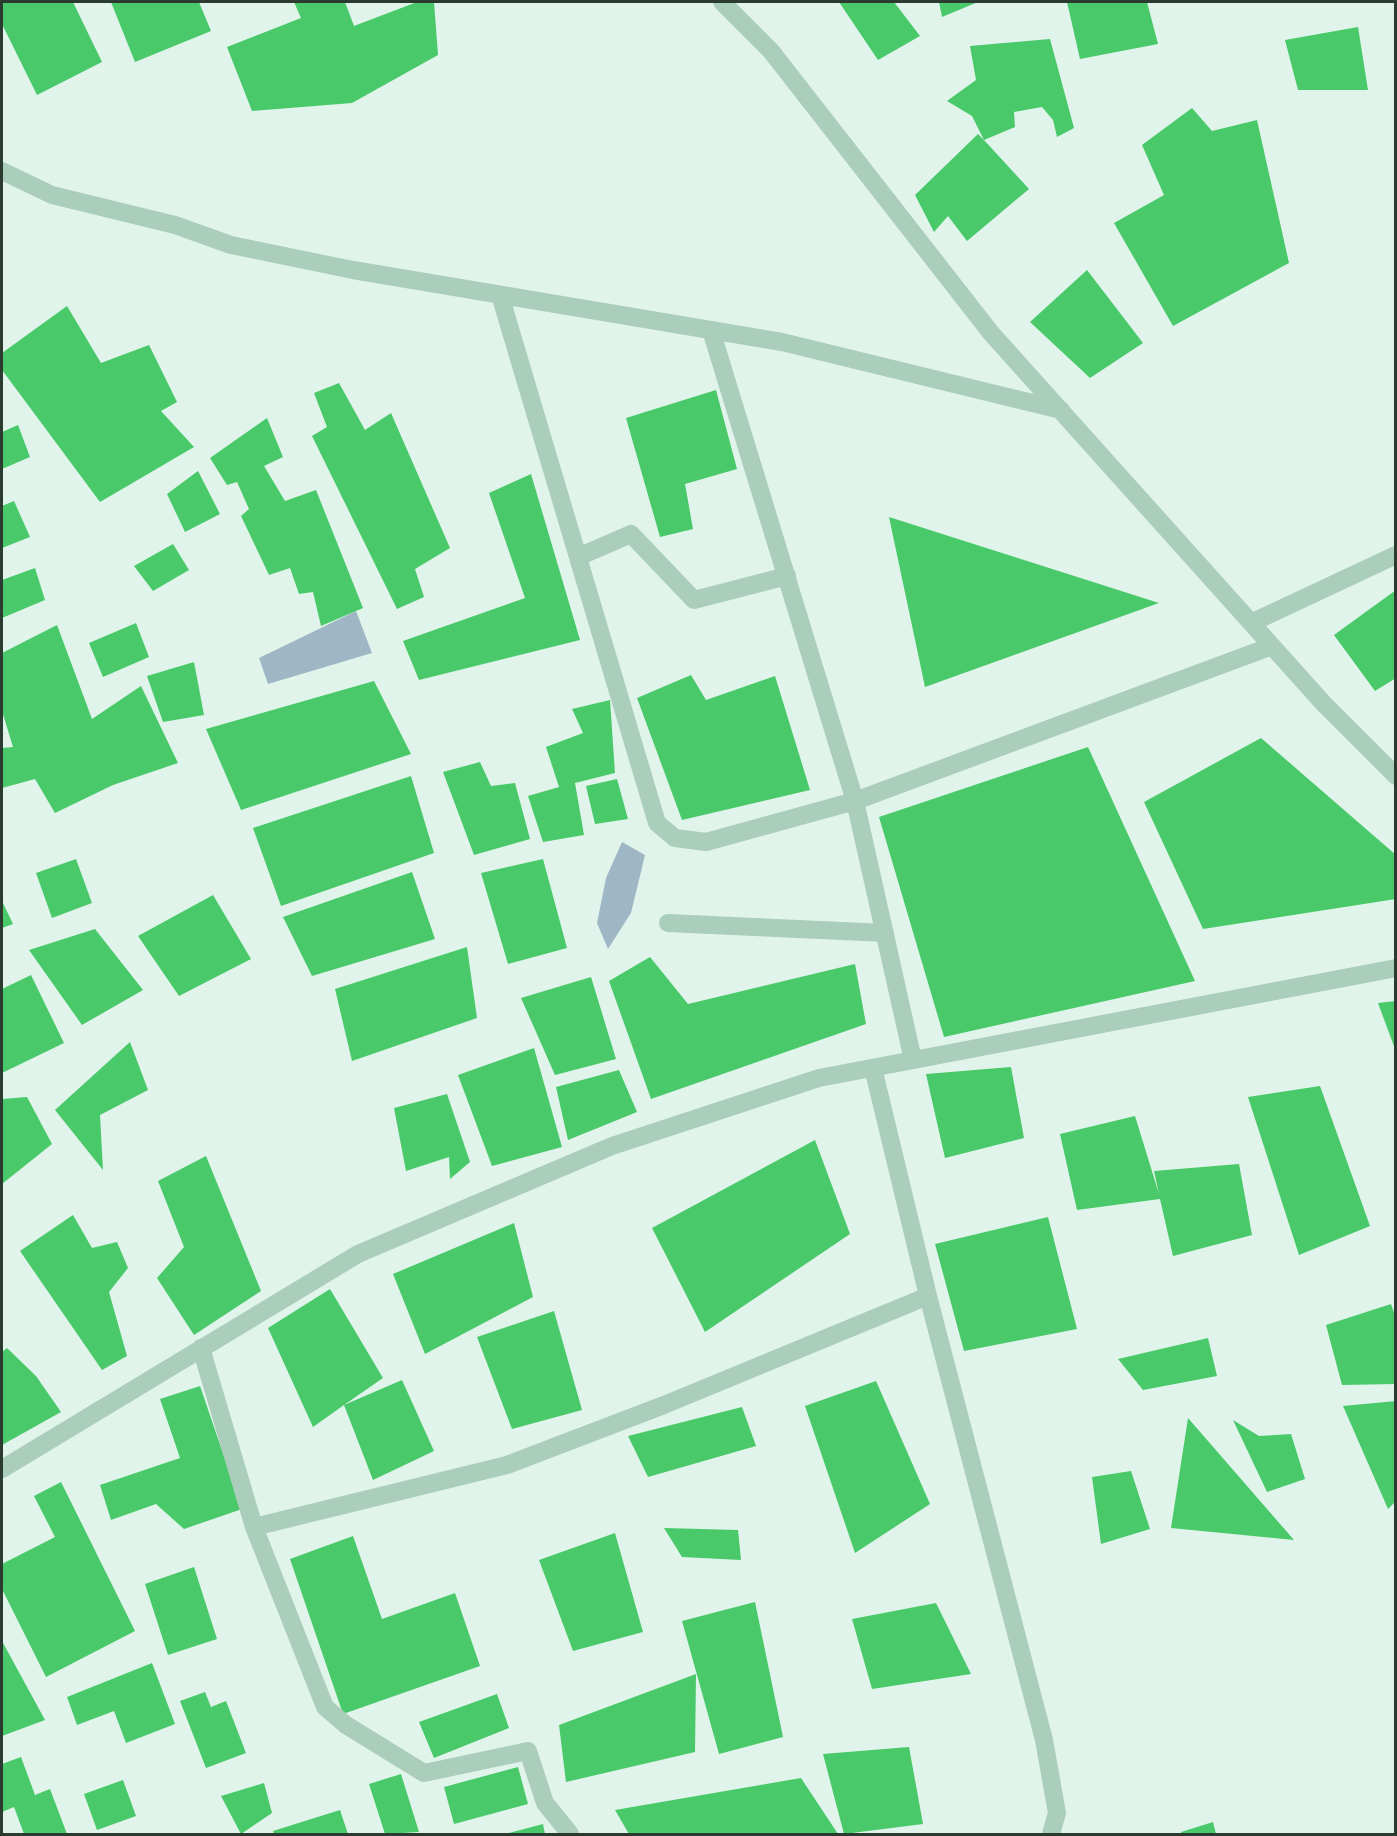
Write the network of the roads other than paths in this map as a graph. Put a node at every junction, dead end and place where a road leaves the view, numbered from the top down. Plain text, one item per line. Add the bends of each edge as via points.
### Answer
1 (722, 2) edge
2 (2, 171) edge
3 (500, 295) junction
4 (711, 330) junction
5 (1061, 410) junction
6 (1395, 555) edge
7 (578, 557) junction
8 (786, 576) junction
9 (1251, 623) junction
10 (1272, 646) junction
11 (1395, 776) edge
12 (855, 801) junction
13 (668, 923) dead end
14 (885, 933) junction
15 (1395, 968) edge
16 (914, 1060) junction
17 (873, 1068) junction
18 (928, 1296) junction
19 (201, 1348) junction
20 (2, 1469) edge
21 (254, 1527) junction
22 (570, 1834) edge
23 (1051, 1834) edge

1 - 5 street via 771,51 991,333
2 - 3 street via 52,195 175,225 231,245
3 - 4 street
3 - 7 street
4 - 5 street via 782,342
4 - 8 street
5 - 9 street
6 - 9 street
7 - 8 street via 631,534 694,600
7 - 12 street via 657,823 675,838 706,842
8 - 12 street
9 - 10 street
10 - 11 street
10 - 12 street
12 - 14 street
13 - 14 street
14 - 16 street
15 - 16 street
16 - 17 street
17 - 18 street
17 - 19 street via 819,1078 612,1146 358,1254
18 - 21 street via 507,1465
18 - 23 street via 1044,1740 1057,1813
19 - 20 street
19 - 21 street
21 - 22 street via 325,1707 346,1725 424,1773 528,1751 545,1803

